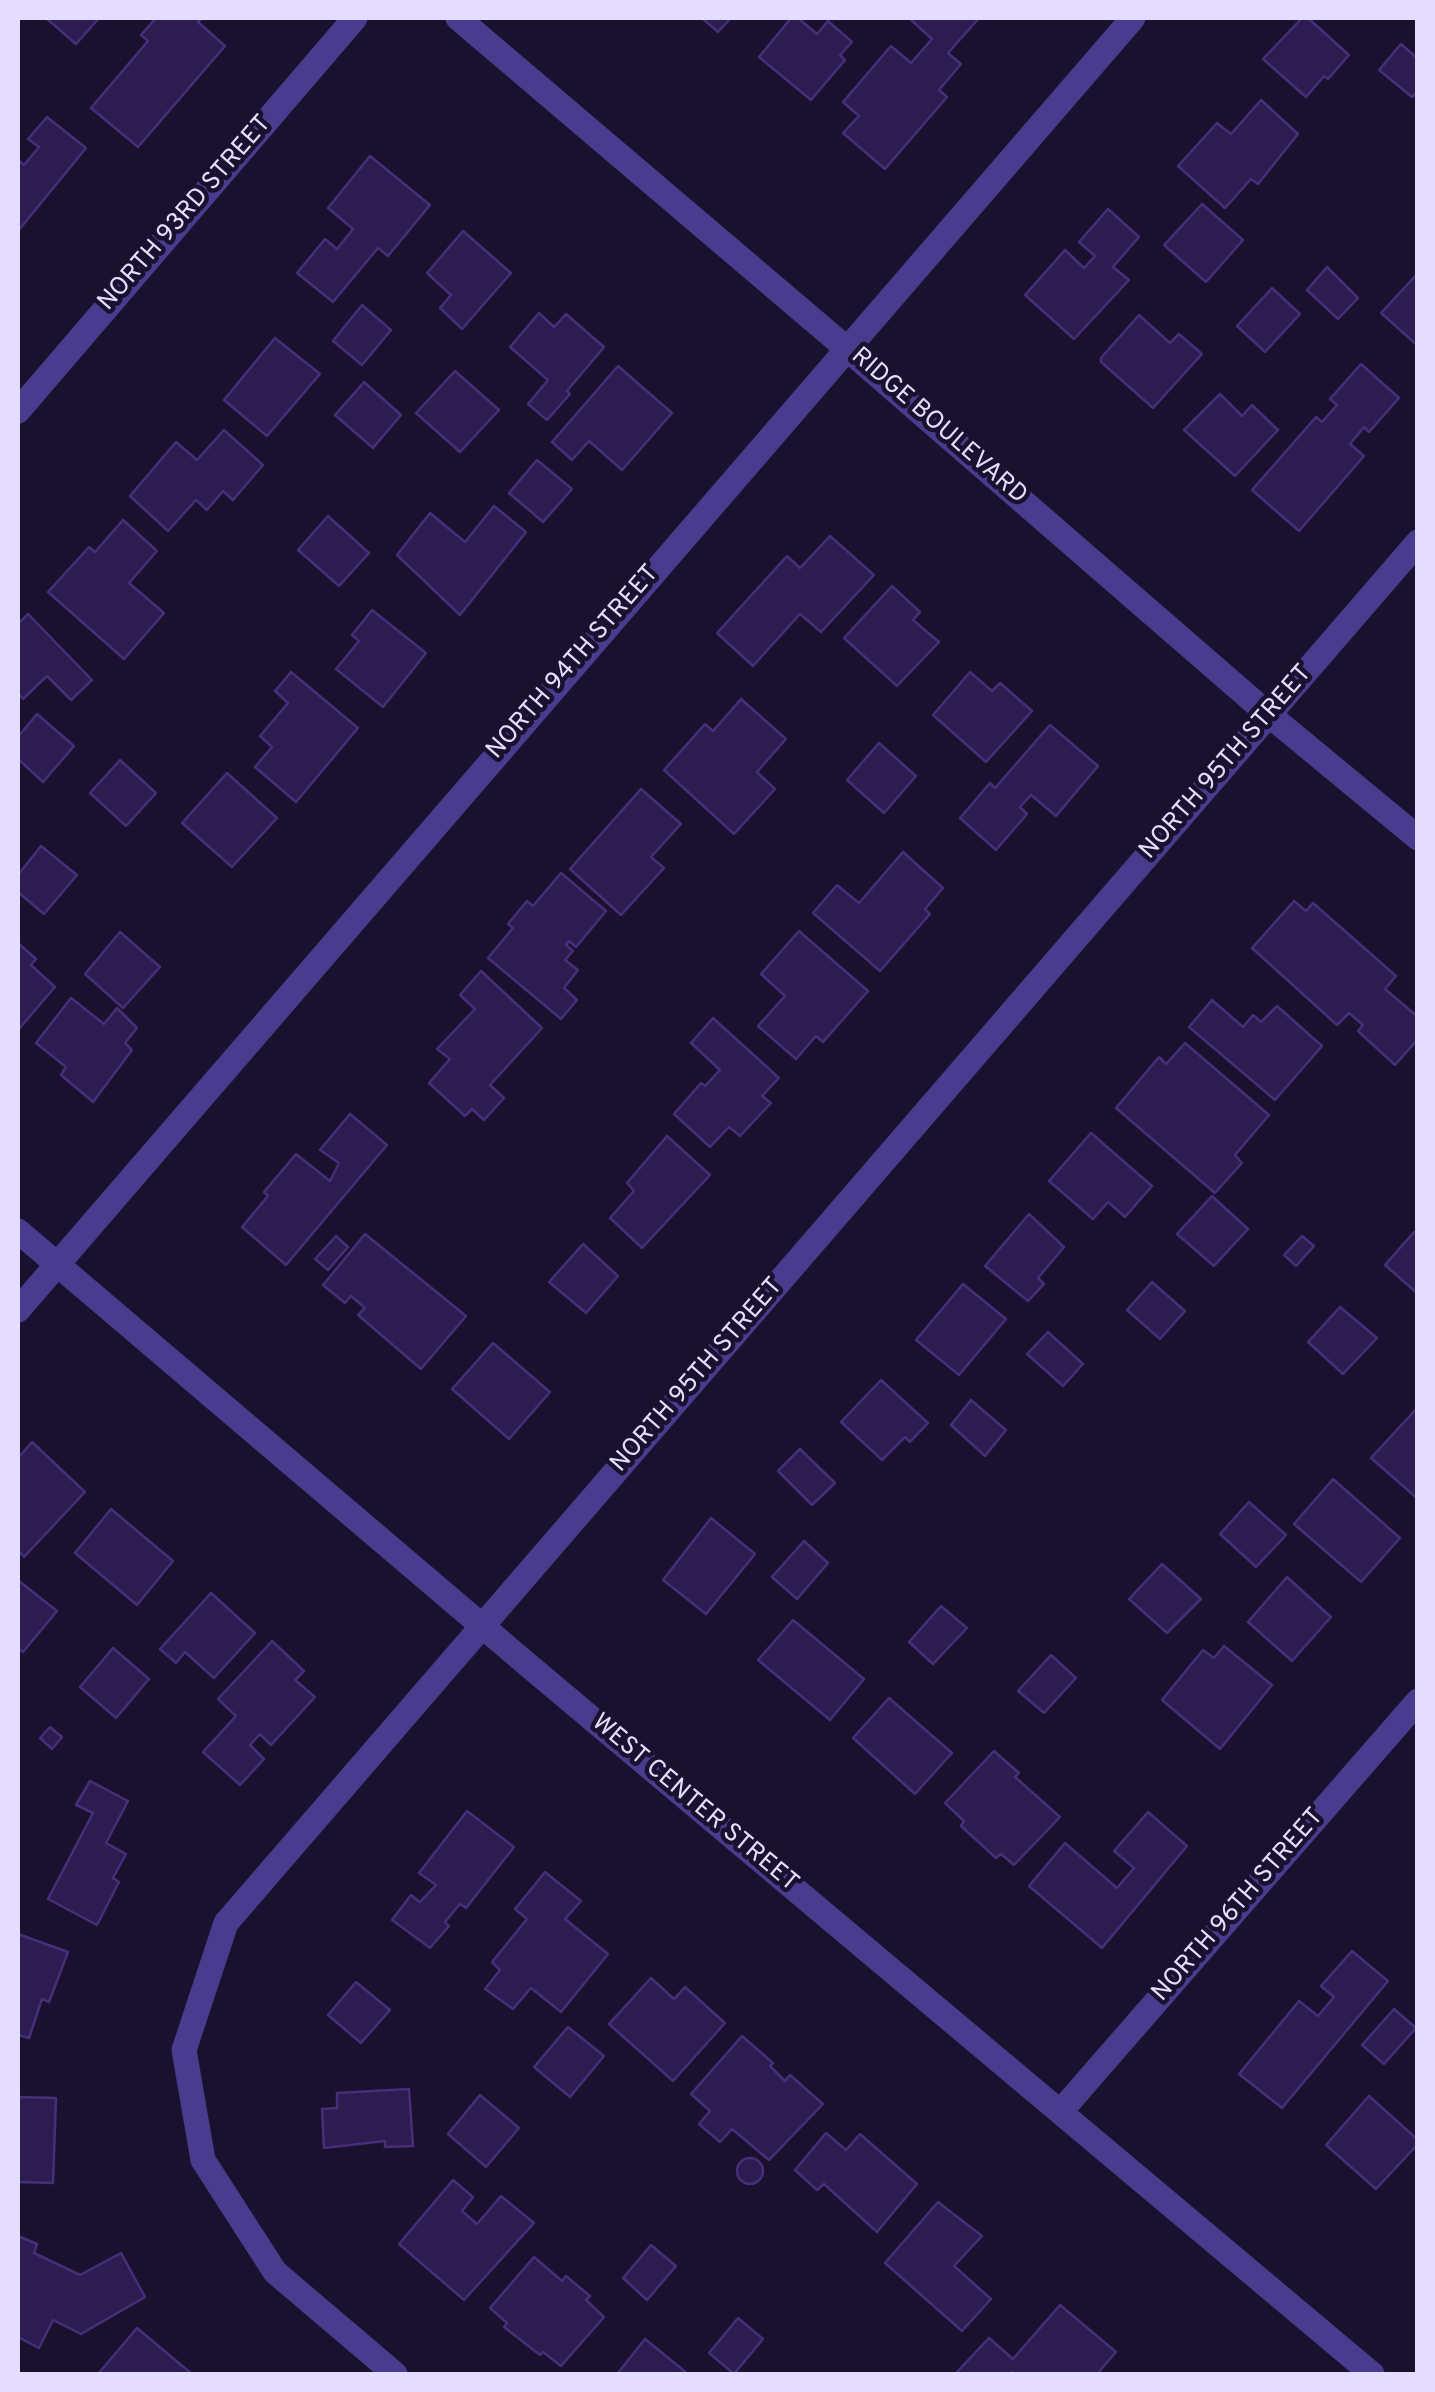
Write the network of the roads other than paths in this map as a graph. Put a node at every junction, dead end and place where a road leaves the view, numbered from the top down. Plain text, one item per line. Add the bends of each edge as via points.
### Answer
1 (356, 18) edge
2 (458, 18) edge
3 (1133, 18) edge
4 (846, 348) junction
5 (18, 411) edge
6 (1418, 542) edge
7 (1268, 714) junction
8 (1418, 838) edge
9 (18, 1231) edge
10 (56, 1264) junction
11 (18, 1310) edge
12 (482, 1626) junction
13 (1418, 1702) edge
14 (1061, 2111) junction
15 (395, 2374) edge
16 (1372, 2374) edge

1 - 5 street, NORTH 93RD STREET
2 - 4 street, RIDGE BOULEVARD
3 - 4 street, NORTH 94TH STREET
4 - 7 street, RIDGE BOULEVARD
4 - 10 street, NORTH 94TH STREET
6 - 7 street, NORTH 95TH STREET
7 - 8 street, RIDGE BOULEVARD
7 - 12 street, NORTH 95TH STREET
9 - 10 street, WEST CENTER STREET
10 - 11 street, NORTH 94TH STREET
10 - 12 street, WEST CENTER STREET
12 - 14 street, WEST CENTER STREET
12 - 15 street, NORTH 95TH STREET via 226,1923 184,2050 203,2160 275,2272
13 - 14 street, NORTH 96TH STREET
14 - 16 street, WEST CENTER STREET

